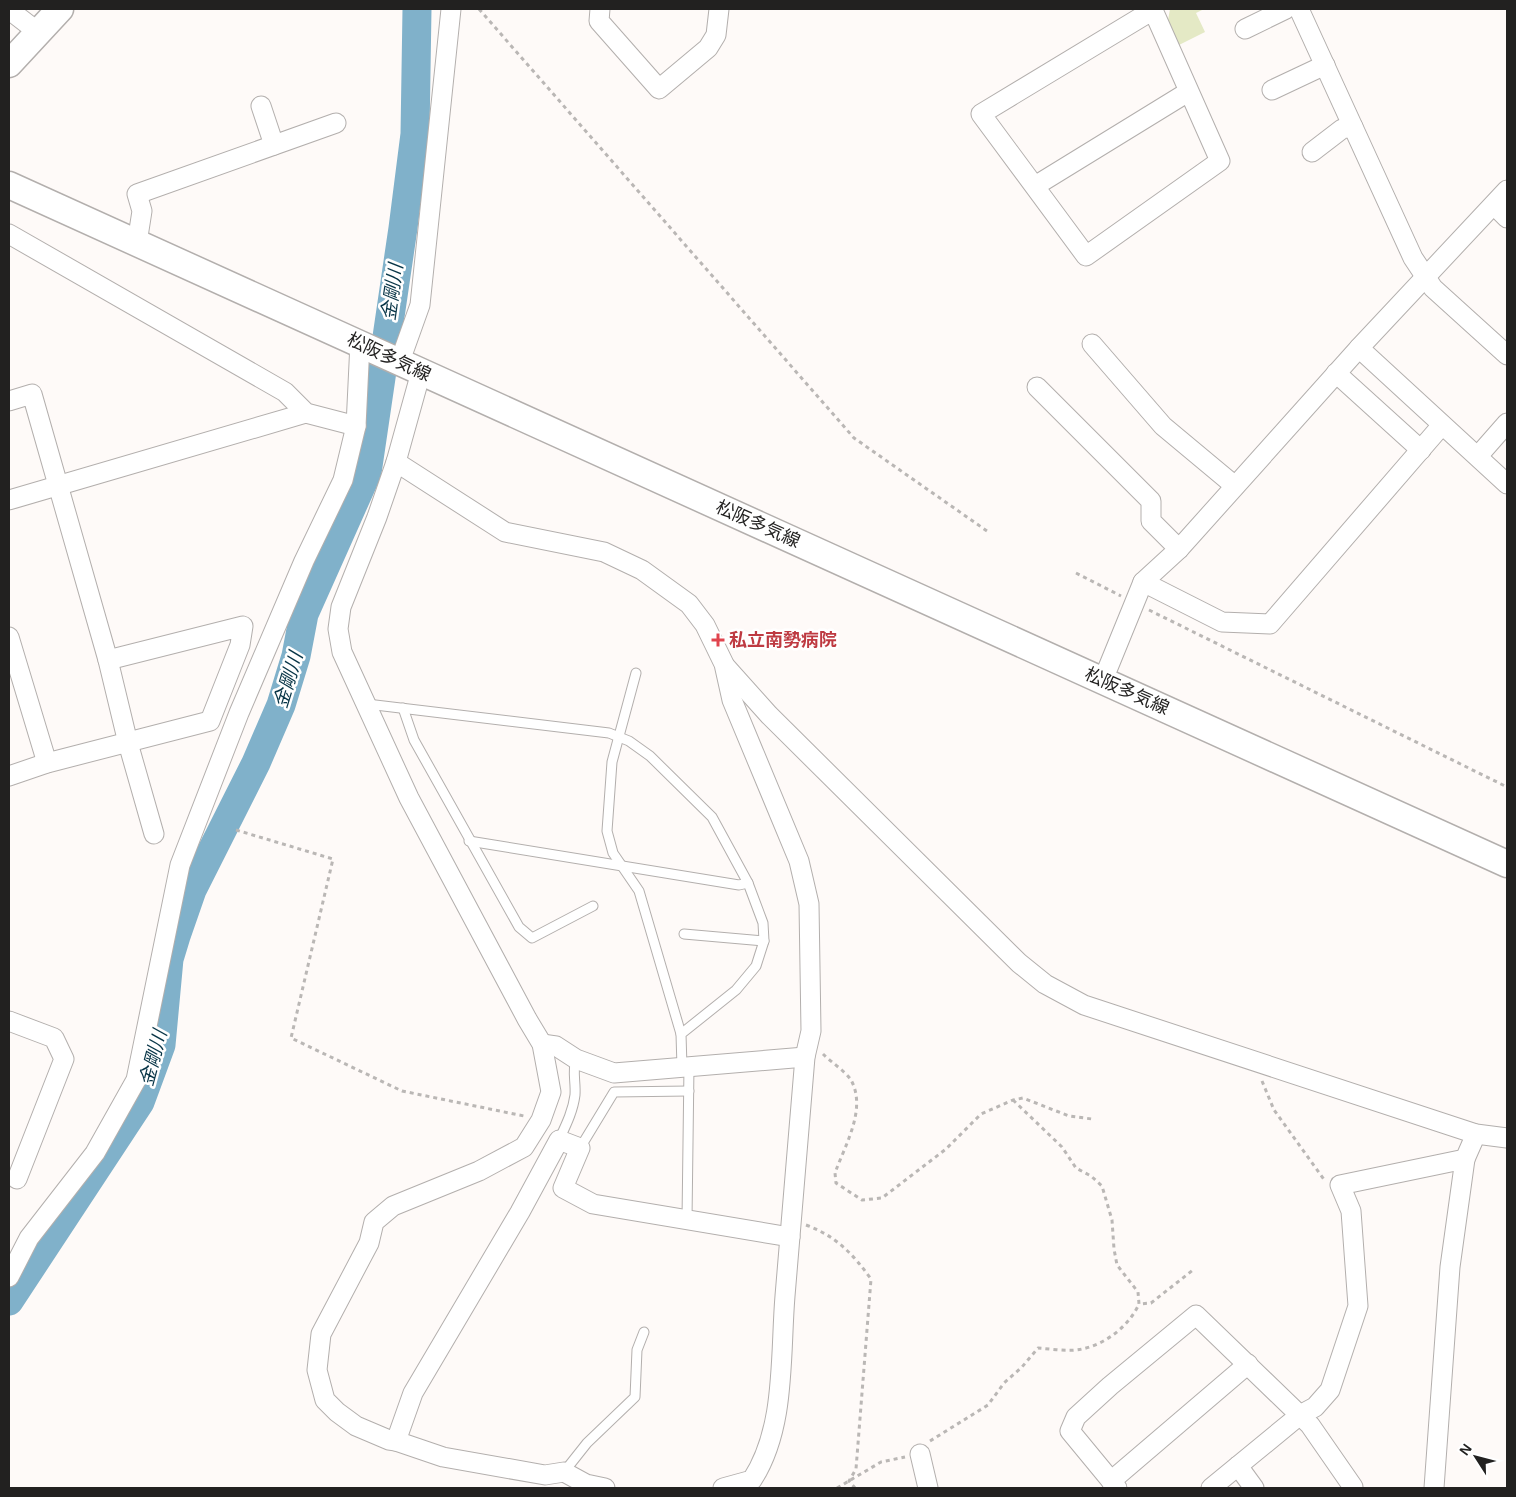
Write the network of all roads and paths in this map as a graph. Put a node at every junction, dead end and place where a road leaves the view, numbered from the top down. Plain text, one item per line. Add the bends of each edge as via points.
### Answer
1 (60, 9) edge
2 (451, 9) edge
3 (479, 9) edge
4 (600, 9) edge
5 (720, 9) edge
6 (1154, 9) edge
7 (1286, 9) edge
8 (1299, 9) edge
9 (9, 11) edge
10 (1245, 29) dead end
11 (38, 32) junction
12 (9, 64) edge
13 (1325, 65) junction
14 (1272, 90) dead end
15 (1188, 92) junction
16 (261, 106) dead end
17 (336, 123) dead end
18 (1353, 127) junction
19 (274, 145) junction
20 (1312, 152) dead end
21 (9, 185) edge
22 (1035, 186) junction
23 (1507, 190) edge
24 (1494, 205) junction
25 (1507, 218) edge
26 (9, 234) edge
27 (137, 242) junction
28 (1424, 277) junction
29 (1092, 344) dead end
30 (365, 345) junction
31 (1359, 348) junction
32 (1507, 355) edge
33 (404, 364) junction
34 (1336, 373) junction
35 (1037, 387) dead end
36 (9, 401) edge
37 (306, 413) junction
38 (1507, 423) edge
39 (1442, 425) junction
40 (356, 426) junction
41 (1421, 450) junction
42 (1478, 456) junction
43 (396, 462) junction
44 (1507, 484) edge
45 (58, 485) junction
46 (1235, 486) junction
47 (9, 500) edge
48 (987, 531) dead end
49 (1179, 549) junction
50 (1076, 573) dead end
51 (1143, 582) junction
52 (1133, 602) junction
53 (9, 637) edge
54 (108, 660) junction
55 (724, 664) junction
56 (636, 673) dead end
57 (1103, 680) junction
58 (15, 682) edge
59 (364, 704) junction
60 (403, 708) junction
61 (618, 737) junction
62 (128, 743) junction
63 (47, 763) junction
64 (9, 776) edge
65 (1507, 787) edge
66 (236, 830) dead end
67 (154, 834) dead end
68 (470, 841) junction
69 (1507, 864) edge
70 (624, 866) junction
71 (748, 883) junction
72 (593, 906) dead end
73 (684, 934) dead end
74 (764, 941) junction
75 (9, 1021) edge
76 (811, 1031) junction
77 (681, 1034) junction
78 (542, 1044) junction
79 (805, 1057) junction
80 (576, 1059) junction
81 (1254, 1059) junction
82 (686, 1067) junction
83 (689, 1091) junction
84 (1013, 1100) junction
85 (1092, 1119) dead end
86 (541, 1120) junction
87 (1476, 1134) junction
88 (1507, 1138) edge
89 (559, 1140) junction
90 (580, 1148) junction
91 (1465, 1159) junction
92 (17, 1179) dead end
93 (1340, 1185) junction
94 (687, 1219) junction
95 (791, 1228) junction
96 (1193, 1270) dead end
97 (9, 1277) edge
98 (1139, 1304) junction
99 (644, 1332) dead end
100 (1248, 1364) junction
101 (1300, 1415) junction
102 (396, 1441) junction
103 (920, 1454) junction
104 (1238, 1466) junction
105 (564, 1472) junction
106 (849, 1481) junction
107 (756, 1484) edge
108 (1114, 1484) edge
109 (605, 1488) edge
110 (723, 1488) edge
111 (837, 1488) edge
112 (854, 1488) edge
113 (928, 1488) edge
114 (1211, 1488) edge
115 (1254, 1488) edge
116 (1351, 1488) edge
117 (1434, 1488) edge

1 - 11 main road
2 - 33 street via 420,305
3 - 48 path via 854,438
4 - 5 street via 599,21 659,90 708,48 716,35
6 - 15 street
6 - 22 street via 981,114
7 - 10 street
8 - 13 street
9 - 11 street
11 - 12 main road
13 - 14 street
13 - 18 street
15 - 22 street
15 - 22 street via 1220,160 1086,256
16 - 19 street
17 - 19 street
18 - 20 street via 1342,129
18 - 28 street
19 - 27 street via 137,194 142,211
21 - 27 main road, 松阪多気線
23 - 24 street
24 - 25 street
24 - 28 street
26 - 37 street via 285,392
27 - 30 main road, 松阪多気線
28 - 31 street
28 - 32 street
29 - 46 street via 1163,426
30 - 33 main road, 松阪多気線
30 - 40 street
31 - 34 street
31 - 39 street
33 - 43 street
33 - 57 main road, 松阪多気線
34 - 41 street
34 - 46 street
35 - 49 street via 1151,501 1151,522
36 - 45 street via 32,394
37 - 40 street
37 - 45 street
38 - 42 street
39 - 41 street
39 - 42 street
40 - 97 street via 343,480 243,704 180,865 136,1080 96,1153 29,1238
41 - 51 street via 1270,624 1222,622
42 - 44 street
43 - 55 street via 505,532 604,552 642,570 689,604
43 - 59 street via 378,517 341,607 338,629 342,652
45 - 47 street
45 - 54 street
46 - 49 street
49 - 51 street
50 - 52 path
51 - 52 street
52 - 57 street
52 - 65 path
53 - 58 street
54 - 62 street
54 - 62 street via 243,626 240,645 210,721
55 - 76 street via 732,700 799,861 809,904
55 - 81 street via 776,722 1019,963 1045,984 1084,1005
56 - 61 lane
57 - 69 main road, 松阪多気線
58 - 63 street
59 - 60 lane
59 - 78 street via 409,798
60 - 61 lane via 609,733
60 - 68 lane via 414,740
61 - 70 lane via 612,762 607,831 613,853
61 - 71 lane via 650,756 712,817
62 - 63 street
62 - 67 street
63 - 64 street
66 - 86 path via 332,859 291,1038 402,1091
68 - 70 lane
68 - 72 lane via 519,927 532,938
70 - 71 lane via 739,885
70 - 77 lane via 639,891
71 - 74 lane via 763,923
73 - 74 lane
74 - 77 lane via 756,966 736,990
75 - 92 street via 54,1038 64,1059
76 - 79 street
76 - 84 path via 822,1054 851,1079 858,1099 857,1112 835,1173 836,1183 862,1200 882,1198 946,1149 981,1114
77 - 82 lane
78 - 80 street via 556,1046
78 - 86 street via 551,1092
79 - 82 street
79 - 95 street
80 - 82 street via 614,1073
80 - 89 lane via 573,1068 575,1094 570,1118
81 - 87 street
81 - 93 path via 1274,1110 1324,1181
82 - 83 lane
83 - 90 lane via 614,1092
83 - 94 lane
84 - 85 path via 1023,1098 1069,1116
84 - 98 path via 1062,1147 1076,1168 1102,1186 1112,1220 1117,1265 1138,1292
86 - 102 street via 524,1147 393,1206 374,1222 368,1243 321,1334 317,1370 325,1400 356,1426
87 - 88 street
87 - 91 street
89 - 90 street
89 - 102 street via 413,1393
90 - 94 street via 563,1188 593,1204
91 - 93 street
91 - 117 street via 1450,1268
93 - 101 street via 1351,1211 1358,1306 1330,1390 1315,1407
94 - 95 street
95 - 106 path via 825,1232 855,1256 871,1279 856,1469
95 - 107 street via 779,1402
96 - 98 path via 1151,1303
98 - 103 path via 1133,1317 1106,1341 1081,1350 1038,1348 988,1404 928,1442
99 - 105 lane via 637,1350 635,1397 587,1443
100 - 101 street
100 - 108 street
100 - 108 street via 1196,1315 1110,1386 1076,1417 1070,1431
101 - 104 street
101 - 116 street
102 - 105 street via 443,1457 546,1475
103 - 106 path via 881,1462
103 - 113 street
104 - 114 street
104 - 115 street
105 - 109 street via 586,1484
106 - 111 path
106 - 112 path
107 - 110 street

